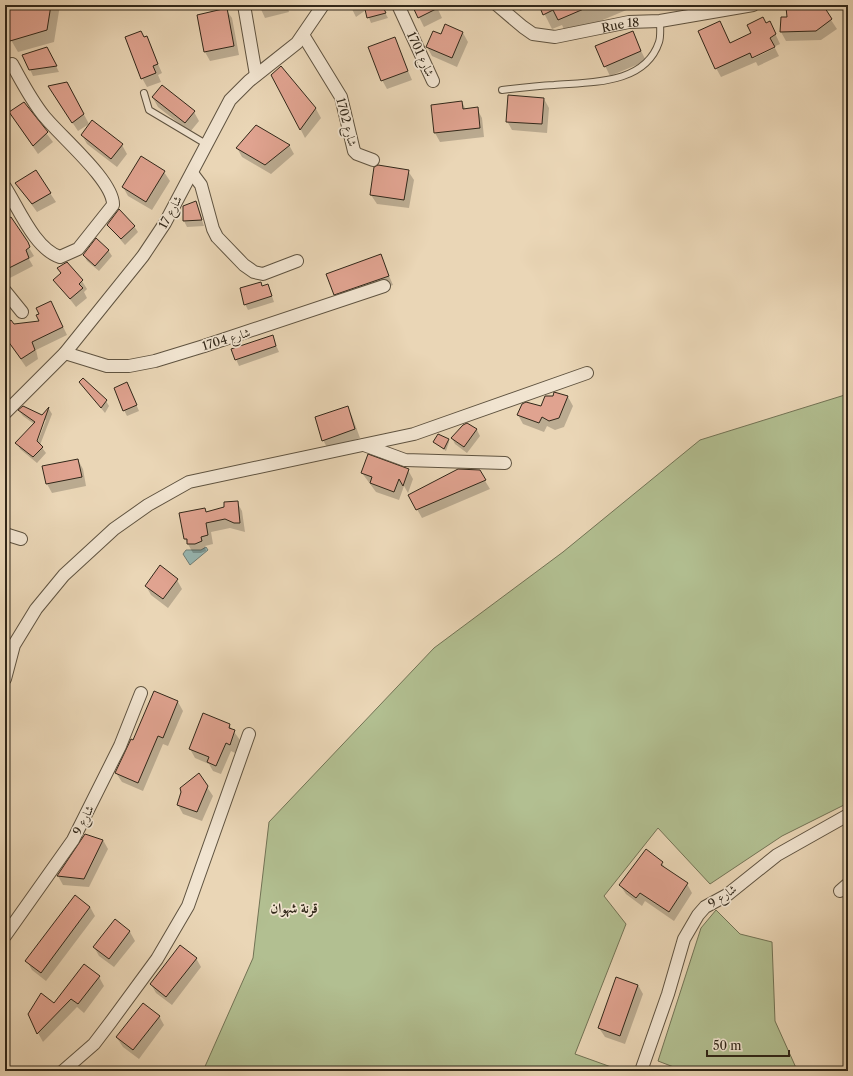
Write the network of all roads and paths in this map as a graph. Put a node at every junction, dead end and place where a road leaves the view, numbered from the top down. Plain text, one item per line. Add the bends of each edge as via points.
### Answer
1 (244, 5) edge
2 (323, 5) edge
3 (398, 5) edge
4 (497, 5) edge
5 (753, 5) edge
6 (660, 21) junction
7 (303, 35) junction
8 (12, 64) dead end
9 (256, 75) junction
10 (433, 81) dead end
11 (502, 90) dead end
12 (144, 92) dead end
13 (206, 144) junction
14 (373, 160) dead end
15 (192, 173) junction
16 (5, 187) edge
17 (296, 261) dead end
18 (384, 286) dead end
19 (5, 291) edge
20 (22, 312) dead end
21 (65, 353) junction
22 (587, 373) dead end
23 (5, 413) edge
24 (364, 445) junction
25 (505, 463) dead end
26 (5, 534) edge
27 (21, 539) dead end
28 (5, 679) edge
29 (141, 693) dead end
30 (249, 734) dead end
31 (848, 815) edge
32 (5, 936) edge
33 (63, 1071) edge
34 (641, 1071) edge

1 - 9 street
2 - 7 street, شارع 17
3 - 10 street, شارع 1701
4 - 6 street, Rue 18 via 533,34 543,36 556,37 629,22
5 - 6 street, Rue 18
6 - 11 lane via 660,41 653,55 642,67 619,78
7 - 9 street, شارع 17 via 290,49
7 - 14 street, شارع 1702 via 341,97 354,151
8 - 16 street via 44,116 108,188 113,205 78,249 60,258 49,253 38,242
9 - 13 street, شارع 17 via 230,100
12 - 13 lane via 149,110
13 - 15 street, شارع 17
15 - 17 street via 200,185 213,230 244,265 254,272 263,274
15 - 21 street, شارع 17 via 165,223 143,256
18 - 21 street, شارع 1704 via 155,361 129,366 107,366
19 - 20 street
21 - 23 street, شارع 17
22 - 24 street via 414,434
24 - 25 street via 405,460
24 - 28 street via 189,482 148,506 114,529 64,575 36,609 14,645
26 - 27 street
29 - 32 street, شارع 9 via 120,746 73,840
30 - 33 street via 188,906 157,959 110,1023 94,1044
31 - 34 street, شارع 9 via 777,855 727,894 705,907 698,915 684,939

